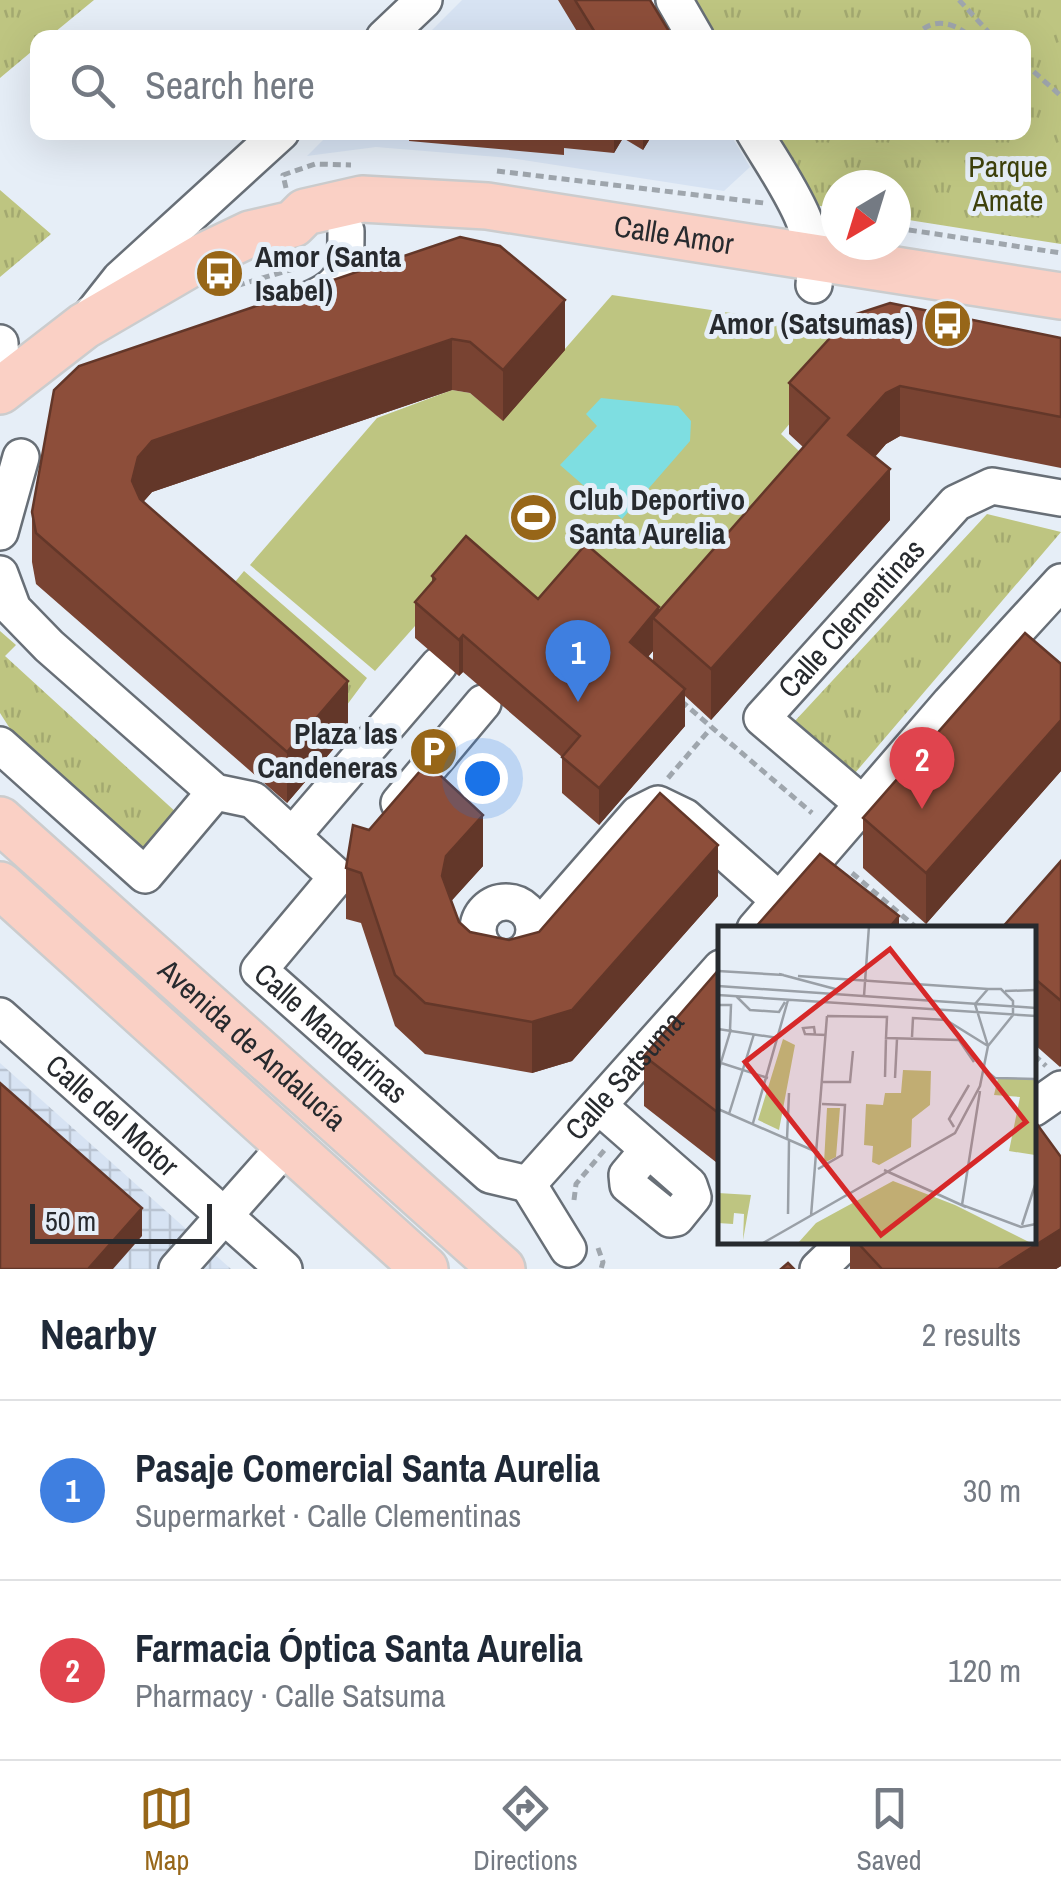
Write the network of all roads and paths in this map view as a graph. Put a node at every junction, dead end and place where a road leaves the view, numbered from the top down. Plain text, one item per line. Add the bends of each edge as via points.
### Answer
1 (424, 0) edge
2 (674, 0) edge
3 (959, 0) edge
4 (392, 30) edge
5 (691, 30) edge
6 (920, 30) edge
7 (963, 30) edge
8 (986, 30) edge
9 (1031, 69) edge
10 (1061, 96) edge
11 (272, 140) edge
12 (759, 140) edge
13 (232, 178) junction
14 (911, 230) edge
15 (346, 231) junction
16 (250, 234) junction
17 (297, 240) junction
18 (1061, 252) edge
19 (815, 272) junction
20 (205, 295) dead end
21 (1061, 296) edge
22 (269, 315) edge
23 (1061, 324) edge
24 (84, 326) junction
25 (0, 343) edge
26 (1, 390) edge
27 (20, 457) dead end
28 (1061, 498) edge
29 (0, 532) edge
30 (0, 574) edge
31 (1058, 596) edge
32 (438, 665) dead end
33 (668, 691) edge
34 (483, 703) dead end
35 (712, 728) junction
36 (0, 745) edge
37 (676, 780) dead end
38 (215, 792) junction
39 (864, 805) junction
40 (812, 813) dead end
41 (0, 820) edge
42 (292, 836) junction
43 (337, 876) junction
44 (845, 880) edge
45 (0, 885) edge
46 (780, 901) junction
47 (758, 926) edge
48 (914, 926) edge
49 (534, 933) edge
50 (718, 973) edge
51 (0, 1016) edge
52 (1061, 1089) edge
53 (1036, 1107) edge
54 (623, 1128) junction
55 (287, 1145) junction
56 (528, 1184) junction
57 (574, 1191) dead end
58 (224, 1216) junction
59 (568, 1249) dead end
60 (177, 1269) edge
61 (284, 1269) edge
62 (384, 1269) edge
63 (424, 1269) edge
64 (502, 1269) edge

1 - 4 street
2 - 5 street
3 - 8 path
6 - 7 path via 940,22
9 - 10 path
11 - 13 street, Calle Amor
12 - 19 street via 798,206
13 - 16 street, Calle Amor via 214,218 224,232
13 - 24 street, Calle Amor via 120,278
14 - 18 path
15 - 17 main road, Calle Amor via 308,231
15 - 19 main road, Calle Amor via 477,234
15 - 22 street via 345,271 337,285
16 - 17 main road, Calle Amor
16 - 24 main road, Calle Amor
17 - 19 main road, Calle Amor via 305,212 362,199 487,206
17 - 20 path via 293,269
19 - 21 main road, Calle Amor
19 - 23 main road, Calle Amor
24 - 26 main road, Calle Amor
25 - 26 street
27 - 29 street
28 - 39 street, Calle Clementinas via 992,486 956,503 762,718
30 - 38 street via 13,609 48,646
31 - 39 street via 950,703
32 - 42 street
33 - 35 path
34 - 43 street
35 - 37 path via 666,780
35 - 40 path
36 - 38 street via 145,875
38 - 42 street via 253,800
39 - 46 street
41 - 64 main road, Avenida de Andalucía
42 - 43 street
43 - 56 street, Calle Mandarinas via 259,970 490,1175
44 - 48 path via 852,873
45 - 55 main road, Avenida de Andalucía
46 - 47 street
46 - 49 street via 685,818 658,804 638,814
50 - 54 street, Calle Satsuma
51 - 58 street, Calle del Motor
52 - 53 street
54 - 56 street, Calle Satsuma
54 - 57 path
55 - 58 street
55 - 62 main road
55 - 63 main road, Avenida de Andalucía
56 - 59 street
58 - 60 street
58 - 61 street, Calle del Motor

